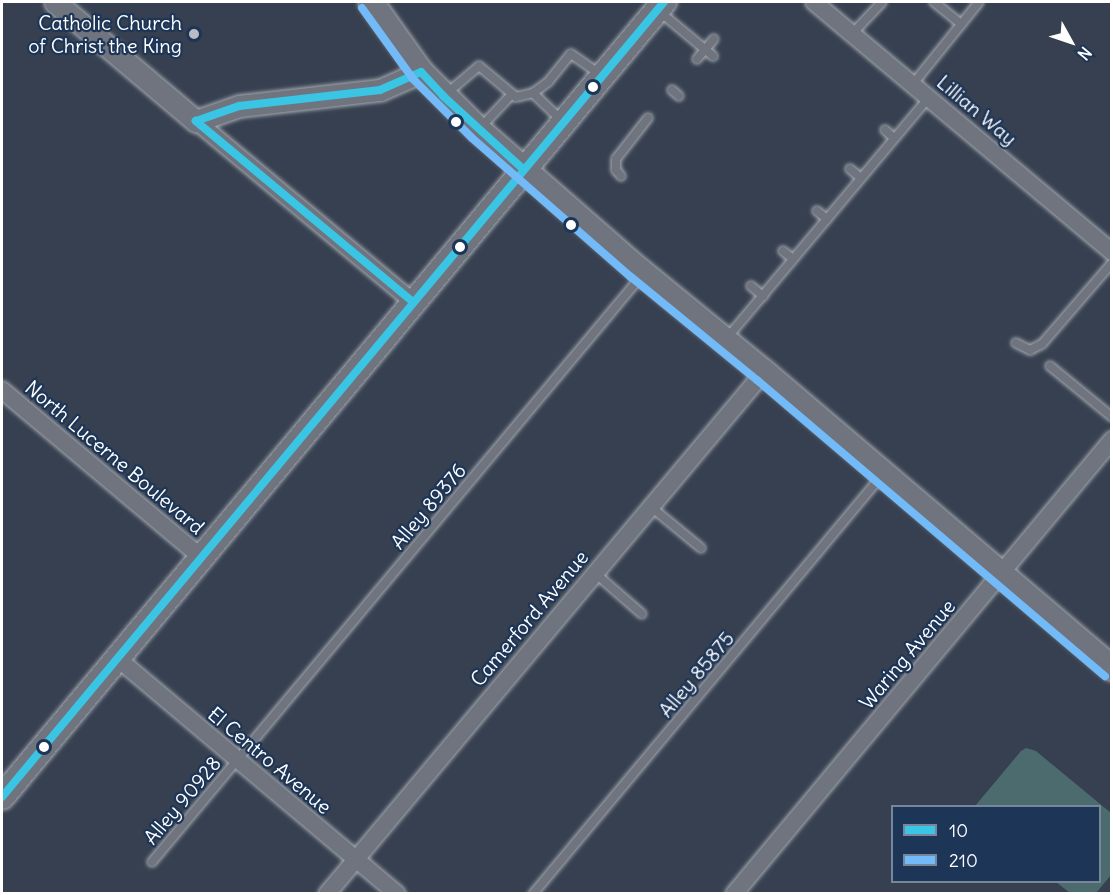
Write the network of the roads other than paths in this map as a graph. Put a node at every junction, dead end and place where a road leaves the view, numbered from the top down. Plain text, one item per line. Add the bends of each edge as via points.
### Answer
1 (55, 2) edge
2 (371, 2) edge
3 (814, 2) edge
4 (882, 2) edge
5 (934, 2) edge
6 (979, 2) edge
7 (661, 6) edge
8 (961, 24) junction
9 (852, 34) junction
10 (714, 39) dead end
11 (705, 49) junction
12 (713, 56) dead end
13 (697, 59) dead end
14 (421, 72) junction
15 (602, 76) junction
16 (914, 84) junction
17 (533, 93) junction
18 (512, 94) junction
19 (443, 96) junction
20 (929, 97) junction
21 (648, 118) dead end
22 (196, 121) junction
23 (563, 122) junction
24 (479, 130) junction
25 (885, 130) dead end
26 (894, 138) junction
27 (523, 169) junction
28 (850, 169) dead end
29 (621, 176) dead end
30 (861, 178) junction
31 (817, 211) dead end
32 (827, 219) junction
33 (783, 250) dead end
34 (1112, 252) edge
35 (793, 259) junction
36 (1112, 263) edge
37 (643, 273) junction
38 (751, 286) dead end
39 (763, 296) junction
40 (413, 302) junction
41 (725, 340) junction
42 (1016, 343) dead end
43 (1050, 366) dead end
44 (764, 372) junction
45 (2, 390) edge
46 (1112, 417) edge
47 (1112, 440) edge
48 (884, 474) junction
49 (650, 505) junction
50 (701, 548) dead end
51 (201, 557) junction
52 (594, 572) junction
53 (1001, 575) junction
54 (642, 614) dead end
55 (117, 658) junction
56 (1112, 668) edge
57 (237, 760) junction
58 (2, 797) edge
59 (356, 860) junction
60 (152, 862) dead end
61 (327, 894) edge
62 (397, 894) edge
63 (533, 894) edge
64 (734, 894) edge

1 - 22 street
2 - 14 main road
3 - 9 street, Lillian Way
4 - 9 lane
5 - 8 lane
6 - 8 lane
7 - 11 lane
7 - 15 main road
8 - 16 lane
9 - 16 street, Lillian Way
10 - 11 lane
11 - 12 lane
11 - 13 lane
14 - 19 main road
14 - 22 street via 380,90 239,106
15 - 17 lane via 571,54 548,82
15 - 23 main road
16 - 20 street, Lillian Way
17 - 18 lane via 516,97
17 - 23 lane
18 - 19 lane via 479,66
18 - 24 lane
19 - 24 main road
20 - 26 lane
20 - 34 street, Lillian Way
21 - 29 lane via 616,159 616,170
22 - 40 street
23 - 27 main road
24 - 27 main road
25 - 26 lane
26 - 30 lane
27 - 37 main road
27 - 40 main road
28 - 30 lane
30 - 32 lane
31 - 32 lane
32 - 35 lane
33 - 35 lane
35 - 39 lane
36 - 42 lane via 1042,344 1030,350
37 - 41 main road
37 - 57 lane, Alley 89376
38 - 39 lane
39 - 41 lane
40 - 51 main road
41 - 44 main road
43 - 46 lane
44 - 48 main road
44 - 49 street, Camerford Avenue
45 - 51 street, North Lucerne Boulevard
47 - 53 street, Waring Avenue
48 - 53 main road
48 - 63 lane, Alley 85875
49 - 50 lane
49 - 52 street, Camerford Avenue
51 - 55 main road
52 - 54 lane
52 - 59 street, Camerford Avenue
53 - 56 main road
53 - 64 street, Waring Avenue
55 - 57 street, El Centro Avenue
55 - 58 main road
57 - 59 street, El Centro Avenue
57 - 60 lane, Alley 90928
59 - 61 street, Camerford Avenue
59 - 62 street, El Centro Avenue

